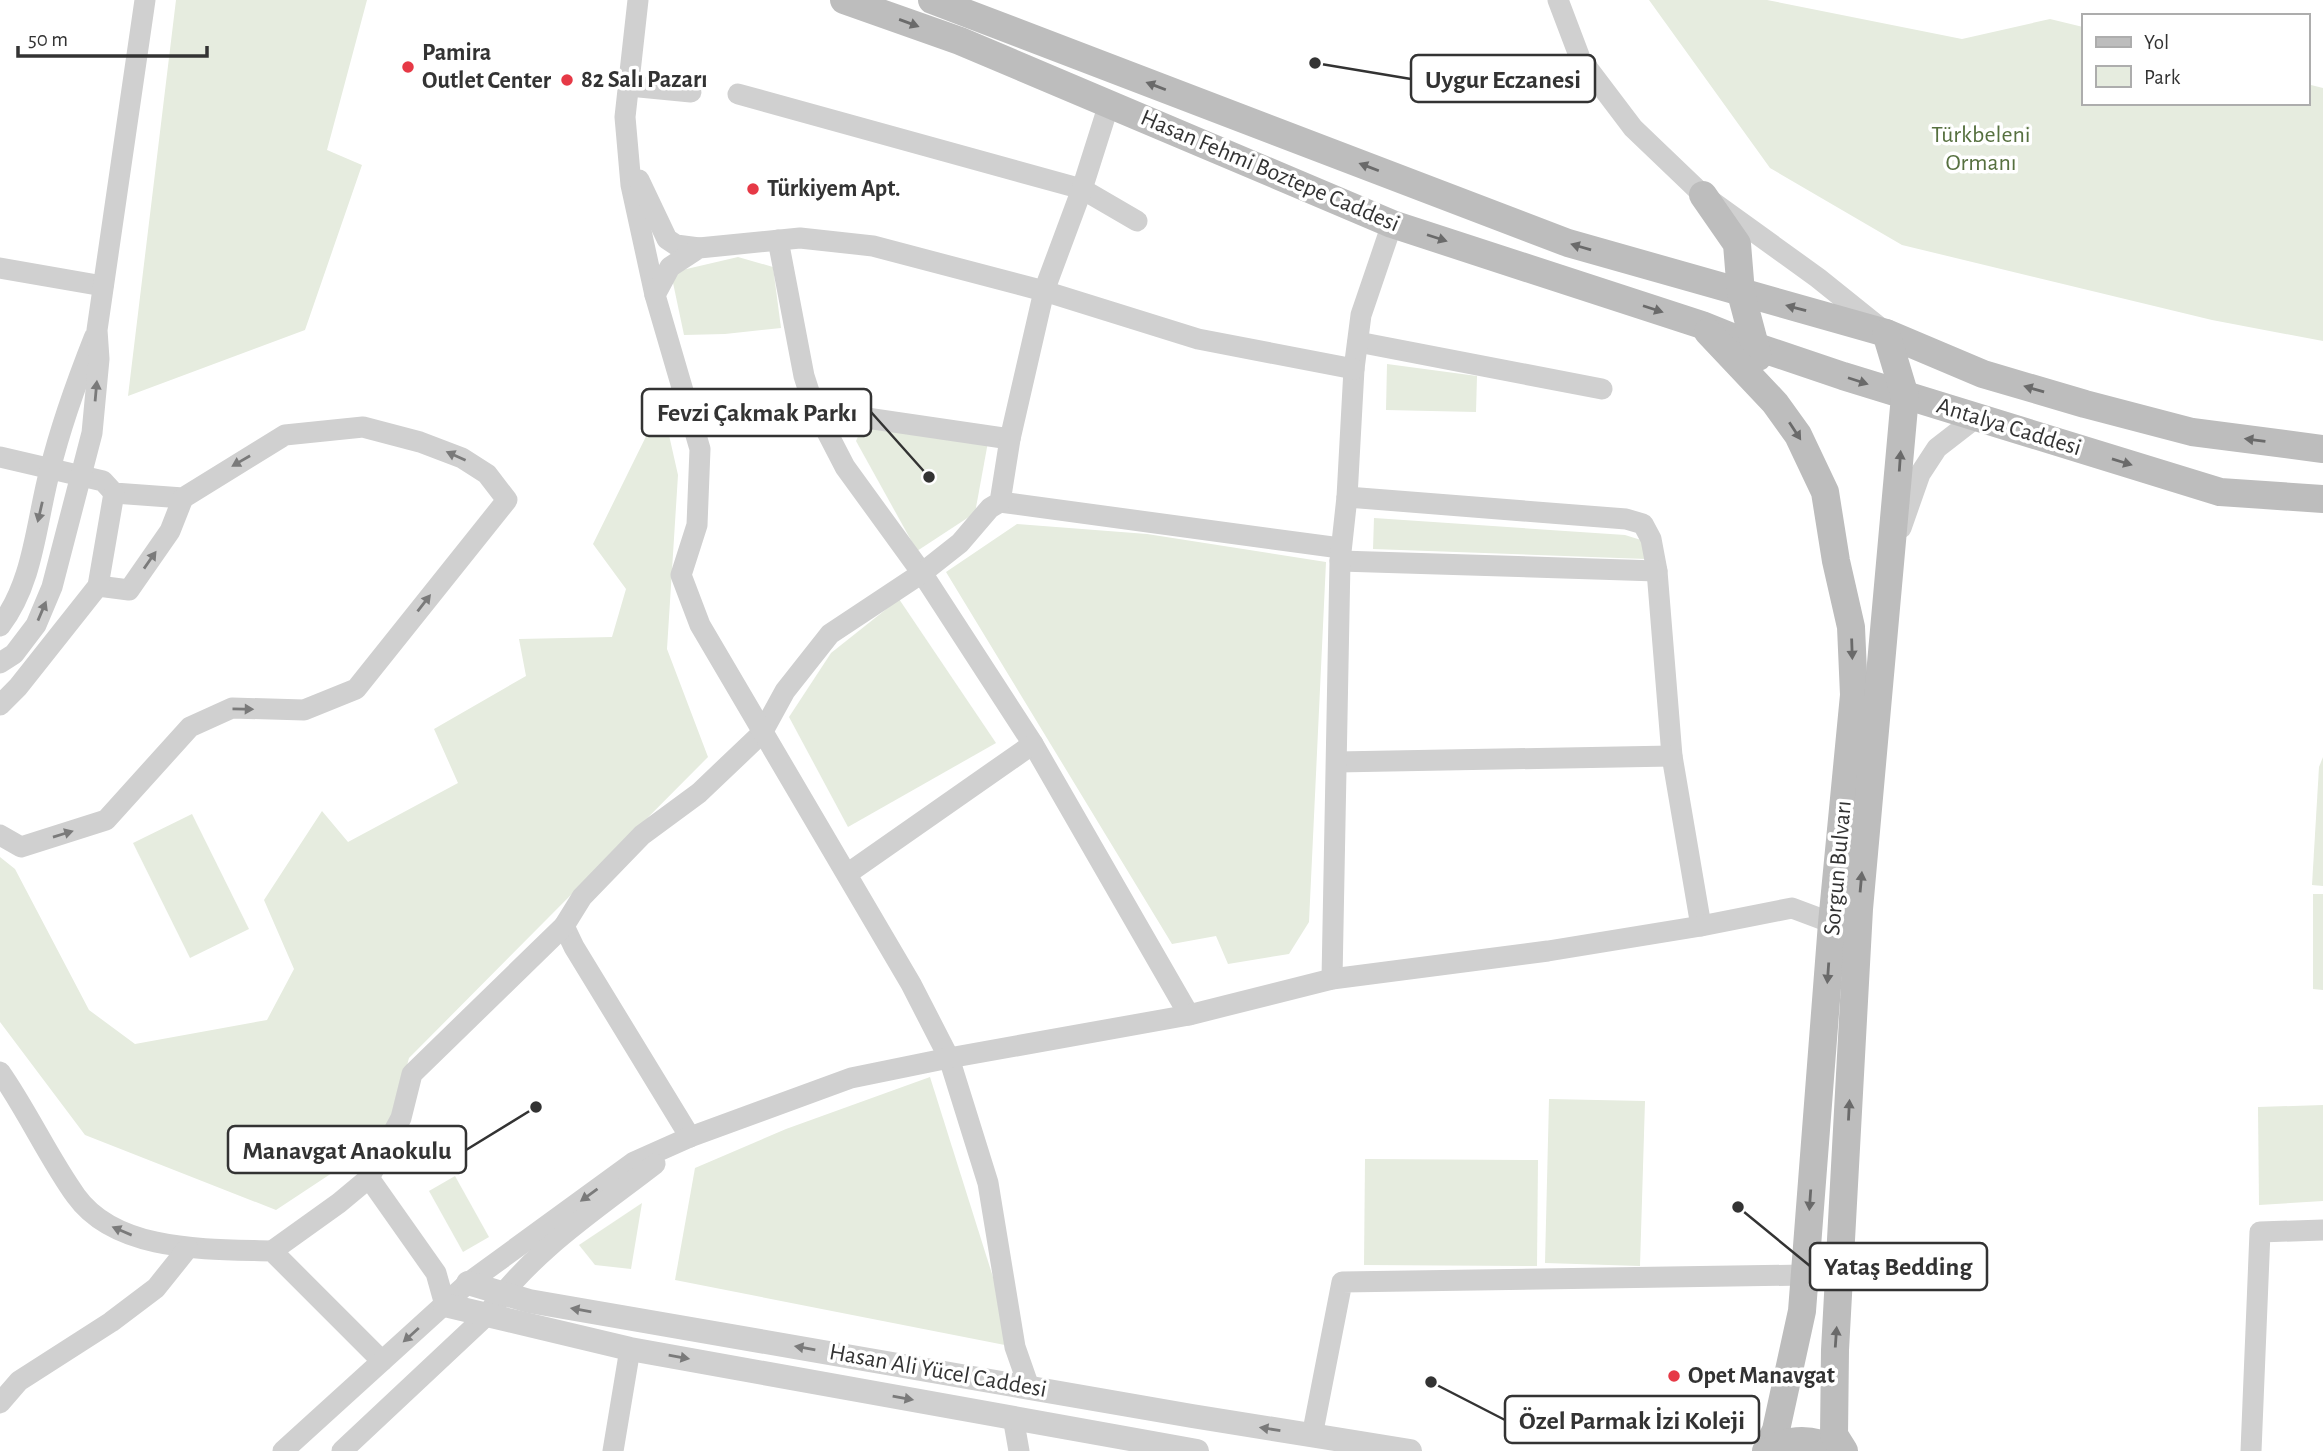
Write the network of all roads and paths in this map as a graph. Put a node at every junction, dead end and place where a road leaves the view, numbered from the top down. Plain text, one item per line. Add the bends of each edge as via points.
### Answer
1 (145, 0) edge
2 (638, 0) edge
3 (844, 0) edge
4 (932, 0) edge
5 (1558, 0) edge
6 (629, 86) junction
7 (691, 92) dead end
8 (738, 94) dead end
9 (1109, 104) junction
10 (629, 159) junction
11 (1083, 189) junction
12 (1703, 195) junction
13 (1137, 220) dead end
14 (1392, 223) junction
15 (778, 240) junction
16 (699, 248) junction
17 (0, 268) edge
18 (103, 286) junction
19 (1044, 290) junction
20 (1741, 293) junction
21 (655, 295) junction
22 (1702, 325) junction
23 (97, 330) junction
24 (1886, 333) junction
25 (1358, 342) junction
26 (1754, 346) junction
27 (1354, 369) junction
28 (1602, 389) dead end
29 (1905, 396) junction
30 (1775, 403) junction
31 (814, 407) junction
32 (1977, 417) junction
33 (1010, 439) junction
34 (2323, 449) edge
35 (0, 457) edge
36 (50, 469) junction
37 (80, 476) junction
38 (114, 493) junction
39 (1347, 497) junction
40 (183, 498) junction
41 (2323, 499) edge
42 (1000, 502) junction
43 (1340, 554) junction
44 (1892, 554) junction
45 (1657, 571) junction
46 (922, 573) junction
47 (98, 586) junction
48 (0, 626) edge
49 (0, 663) edge
50 (0, 705) edge
51 (762, 733) junction
52 (1033, 744) junction
53 (1672, 757) junction
54 (1337, 762) junction
55 (0, 835) edge
56 (847, 874) junction
57 (1832, 923) junction
58 (564, 926) junction
59 (1701, 926) junction
60 (1332, 979) junction
61 (1189, 1015) junction
62 (948, 1058) junction
63 (0, 1073) edge
64 (690, 1137) junction
65 (369, 1178) junction
66 (2323, 1230) edge
67 (188, 1248) junction
68 (272, 1251) junction
69 (436, 1273) junction
70 (1804, 1275) junction
71 (468, 1283) junction
72 (502, 1293) junction
73 (445, 1305) junction
74 (487, 1315) junction
75 (630, 1349) junction
76 (382, 1361) junction
77 (1029, 1387) junction
78 (0, 1403) edge
79 (1013, 1417) junction
80 (1312, 1436) junction
81 (283, 1451) edge
82 (342, 1451) edge
83 (613, 1451) edge
84 (1019, 1451) edge
85 (1197, 1451) edge
86 (1410, 1451) edge
87 (1768, 1451) edge
88 (1841, 1451) edge
89 (2251, 1451) edge

1 - 18 street
2 - 6 street
3 -> 9 main road, Hasan Fehmi Boztepe Caddesi via 960,41
20 -> 4 main road, Hasan Fehmi Boztepe Caddesi via 1568,243
5 - 12 street via 1580,58 1633,128
6 - 7 street
6 - 10 street via 625,117
8 - 11 street
9 - 11 street
9 - 14 main road, Hasan Fehmi Boztepe Caddesi
10 - 16 street via 667,240
10 - 21 street
11 - 13 street
11 - 19 street
12 - 20 main road via 1737,244
12 - 24 street
14 -> 22 main road, Hasan Fehmi Boztepe Caddesi
14 - 25 street via 1361,316
15 - 16 street
15 - 19 street via 873,246
15 - 31 street
16 - 21 street via 670,267
17 - 18 street
18 - 23 street
19 - 27 street via 1198,339
19 - 33 street
24 -> 20 main road, Antalya Caddesi
20 - 26 main road
21 - 51 street via 700,449 697,526 681,575 700,625
22 - 26 main road, Antalya Caddesi
22 - 30 main road, Sorgun Bulvarı
23 - 36 street
37 -> 23 street via 92,433
24 - 29 main road
34 -> 24 main road, Antalya Caddesi via 2192,432 1983,373
25 - 27 street
25 - 28 street
26 -> 29 main road, Antalya Caddesi
26 - 30 main road
27 - 39 street
29 - 32 main road, Antalya Caddesi
44 -> 29 main road, Sorgun Bulvarı
30 -> 57 main road, Sorgun Bulvarı via 1798,435 1825,492 1851,627 1854,695
31 - 33 street
31 - 46 street via 845,467
32 -> 41 main road, Antalya Caddesi via 2220,492
32 - 44 street, Sorgun Bulvarı via 1937,447 1920,474
33 - 42 street
35 - 36 street
36 - 37 street
36 -> 48 street via 27,572
37 - 38 street via 103,481
49 -> 37 street via 14,654 42,612
38 - 40 street
38 - 47 street
39 - 43 street
39 - 45 street via 1626,519 1643,524
47 -> 40 street via 129,590 170,531
55 -> 40 street via 21,846 106,820 190,727 232,708 304,710 356,689 507,500 487,474 462,458 363,427 285,435
42 - 43 street
42 - 46 street
43 - 45 street
43 - 54 street
88 -> 44 main road, Sorgun Bulvarı via 1833,1435 1835,1350 1859,909
45 - 53 street
46 - 51 street via 830,634 785,691
46 - 52 street
47 - 50 street
51 - 56 street
51 - 58 street via 699,793 642,835 582,897
52 - 56 street
52 - 61 street
53 - 54 street
53 - 59 street
54 - 60 street
56 - 62 street
57 - 59 street via 1792,908
57 -> 70 main road, Sorgun Bulvarı
58 - 64 street
58 - 65 street via 412,1074 401,1118
59 - 60 street
60 - 61 street
61 - 62 street
62 - 64 street via 851,1077
62 - 77 street via 988,1183 1015,1347
67 -> 63 street via 134,1236 105,1223 87,1207
64 -> 71 street via 634,1163
64 - 72 street via 556,1241
65 - 68 street
65 - 69 street
66 - 89 street via 2260,1232
67 - 68 street
67 - 78 street via 156,1288 19,1381
68 - 76 street
69 - 71 street
69 - 73 street
70 - 80 street via 1342,1282
70 - 87 main road, Sorgun Bulvarı via 1782,1404
71 - 72 street, Hasan Ali Yücel Caddesi
71 - 73 street
72 - 74 street
77 -> 72 street, Hasan Ali Yücel Caddesi
73 - 74 street, Hasan Ali Yücel Caddesi
73 -> 76 street
74 - 75 street, Hasan Ali Yücel Caddesi
74 - 82 street
75 -> 79 street, Hasan Ali Yücel Caddesi
75 - 83 street
76 - 81 street
80 -> 77 street, Hasan Ali Yücel Caddesi
79 - 84 street
79 - 85 street, Hasan Ali Yücel Caddesi
80 - 86 street, Hasan Ali Yücel Caddesi
87 - 88 main road via 1800,1440

